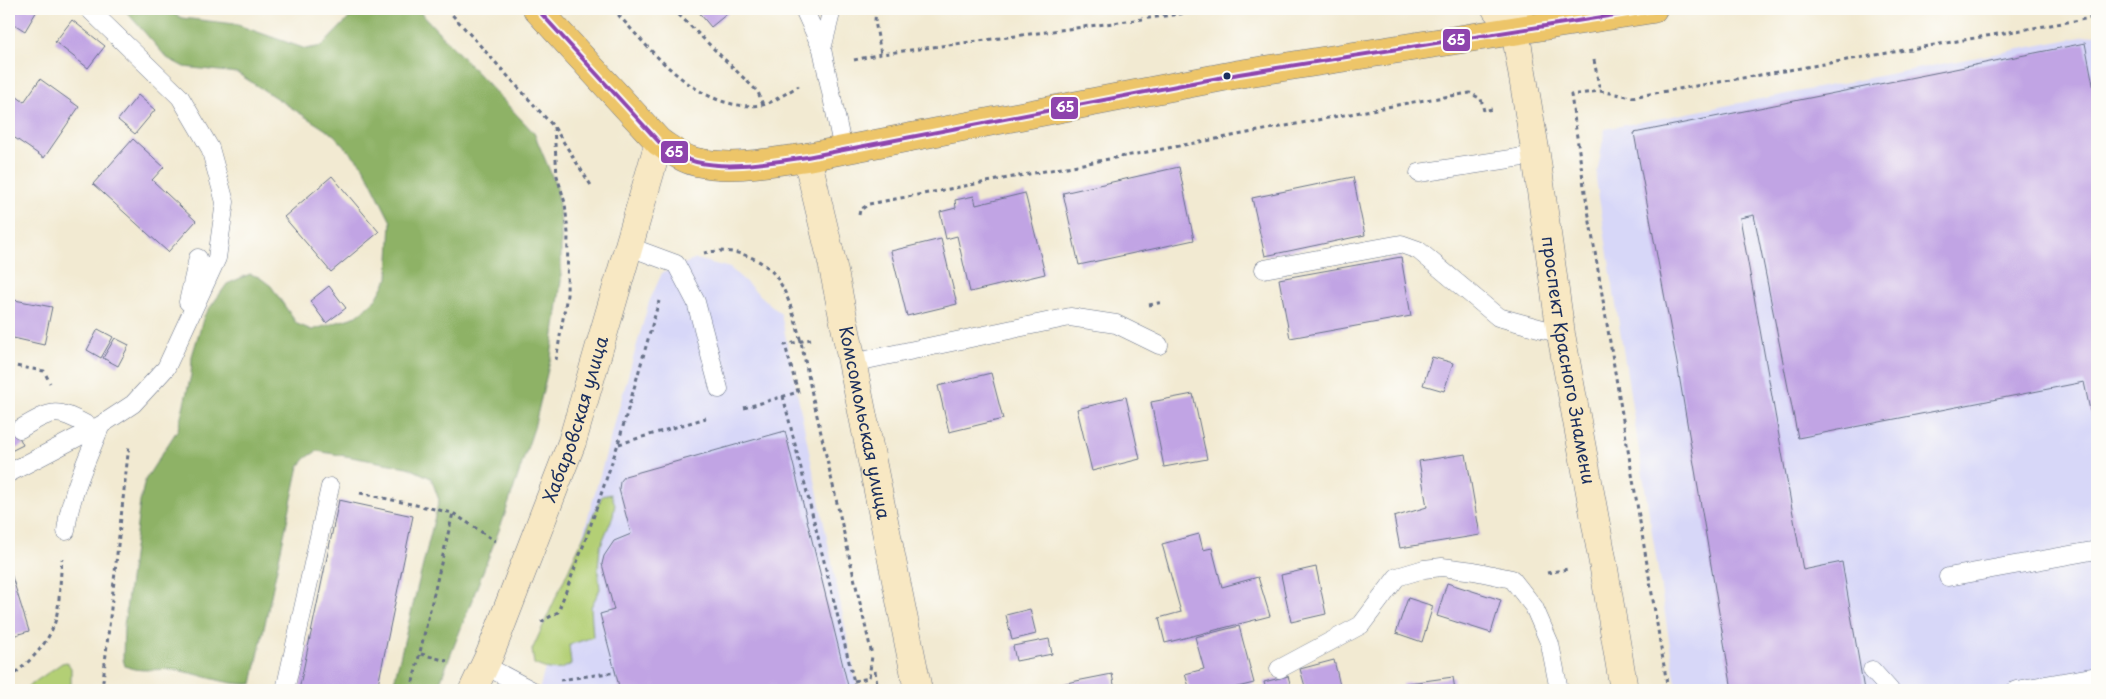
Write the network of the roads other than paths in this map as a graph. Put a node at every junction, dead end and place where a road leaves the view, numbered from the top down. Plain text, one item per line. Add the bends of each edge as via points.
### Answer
1 (89, 9) edge
2 (537, 9) edge
3 (804, 9) edge
4 (832, 9) edge
5 (1496, 9) edge
6 (1654, 9) edge
7 (1517, 19) edge
8 (822, 49) junction
9 (659, 142) junction
10 (843, 150) junction
11 (1536, 155) junction
12 (807, 157) junction
13 (1419, 173) dead end
14 (630, 247) junction
15 (198, 258) dead end
16 (1264, 269) dead end
17 (182, 334) junction
18 (1561, 334) junction
19 (1159, 345) dead end
20 (852, 363) junction
21 (719, 389) dead end
22 (97, 426) junction
23 (20, 429) dead end
24 (9, 473) edge
25 (330, 486) road end
26 (66, 532) road end
27 (2097, 550) edge
28 (1948, 577) dead end
29 (487, 660) junction
30 (1279, 669) dead end
31 (1872, 670) dead end
32 (2097, 676) edge
33 (285, 690) edge
34 (473, 690) edge
35 (531, 690) edge
36 (918, 690) edge
37 (1559, 690) edge
38 (1624, 690) edge
39 (1890, 690) edge
40 (2016, 690) edge

1 - 17 lane via 180,97 210,148 225,202 217,258
2 - 9 main road
3 - 8 lane
4 - 8 lane
5 - 7 main road
6 - 7 main road
7 - 10 main road
7 - 11 main road, проспект Красного Знамени
8 - 10 lane
9 - 12 main road via 695,162 736,166
9 - 14 main road, Хабаровская улица
10 - 12 main road
11 - 13 lane
11 - 18 main road, проспект Красного Знамени
12 - 20 main road, Комсомольская улица
14 - 21 lane via 676,264 696,302
14 - 29 main road, Хабаровская улица via 572,442
15 - 17 lane
16 - 18 lane via 1402,244 1418,250 1498,317
17 - 22 lane via 166,368 133,404
18 - 38 main road, проспект Красного Знамени
19 - 20 lane via 1116,324 1070,317
20 - 36 main road, Комсомольская улица
22 - 23 lane via 63,412 53,412
22 - 24 lane
22 - 26 lane via 68,511
25 - 33 lane
27 - 28 lane
29 - 34 main road, Хабаровская улица
29 - 35 lane
30 - 37 lane via 1361,625 1397,577 1442,567 1512,579 1534,607 1550,644
31 - 39 lane
32 - 40 lane

